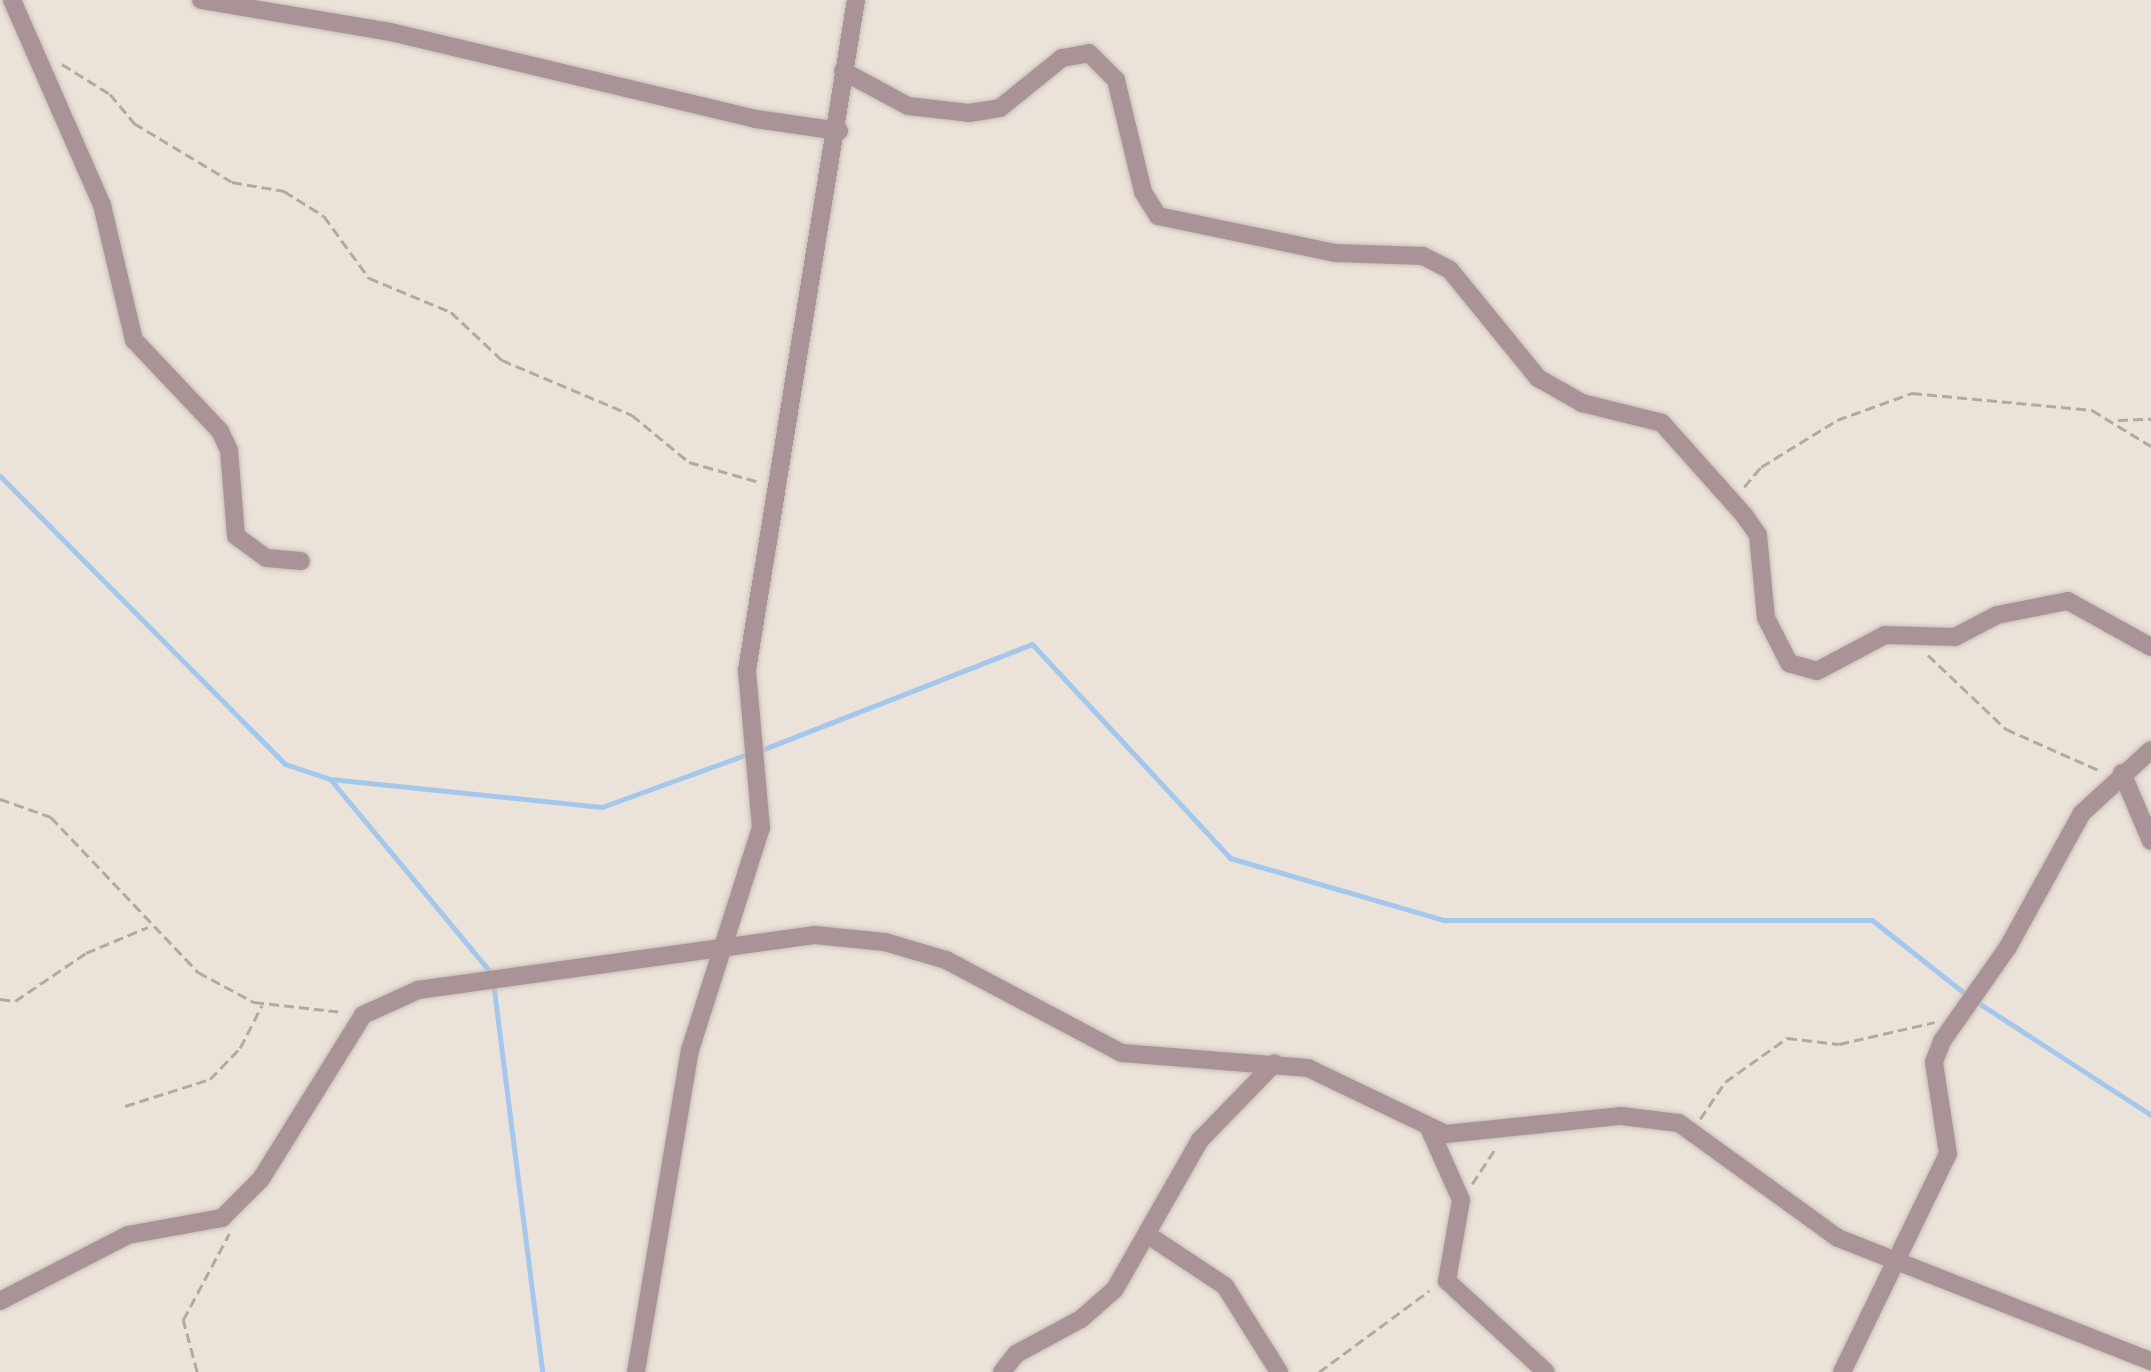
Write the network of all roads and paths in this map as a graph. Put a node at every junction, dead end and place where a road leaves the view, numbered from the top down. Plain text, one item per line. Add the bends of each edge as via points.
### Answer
1 (12, 0) edge
2 (201, 0) edge
3 (856, 0) edge
4 (30, 45) junction
5 (844, 71) junction
6 (838, 131) junction
7 (2151, 419) edge
8 (2115, 420) junction
9 (2151, 446) edge
10 (780, 479) junction
11 (1733, 506) junction
12 (301, 561) dead end
13 (1909, 636) junction
14 (2151, 646) edge
15 (2151, 750) edge
16 (2122, 774) junction
17 (0, 800) edge
18 (2151, 841) edge
19 (149, 927) junction
20 (719, 947) junction
21 (0, 999) edge
22 (263, 1004) junction
23 (346, 1012) dead end
24 (1956, 1019) junction
25 (1275, 1063) junction
26 (125, 1106) dead end
27 (1429, 1128) junction
28 (1691, 1130) junction
29 (1501, 1134) junction
30 (1461, 1200) junction
31 (234, 1225) dead end
32 (1148, 1236) junction
33 (1447, 1265) junction
34 (1896, 1266) junction
35 (0, 1301) edge
36 (2151, 1360) edge
37 (197, 1372) edge
38 (636, 1372) edge
39 (1002, 1372) edge
40 (1280, 1372) edge
41 (1319, 1372) edge
42 (1546, 1372) edge
43 (1842, 1372) edge

1 - 4 street
2 - 6 street via 542,63 756,119
3 - 5 street
4 - 10 path via 99,86 134,123 232,182 284,191 324,216 369,278 451,312 502,360 632,415 689,462 748,483
4 - 12 street via 102,205 134,340 229,450 236,536 266,558
5 - 6 street
5 - 11 street via 908,106 970,113 1012,100 1074,53 1103,59 1116,80 1147,204 1158,216 1336,253 1398,253 1436,263 1468,288 1538,378 1582,403 1662,424
6 - 10 street
7 - 8 path
8 - 9 path
8 - 11 path via 2054,404 2004,408 1912,393 1837,420 1773,459 1749,478
10 - 20 street via 746,670 760,828
11 - 13 street via 1758,535 1766,618 1789,663 1817,670 1863,642
13 - 14 street via 1955,637 1997,615 2068,601
13 - 16 path via 2006,729 2064,760
15 - 16 street
16 - 18 street
16 - 24 street via 2082,814 2008,947
17 - 19 path via 51,817 100,860
19 - 21 path via 86,952 15,1001
19 - 22 path via 198,972
20 - 25 street via 761,936 885,942 946,960 1122,1053
20 - 35 street via 492,974 418,990 363,1015 272,1163 222,1218 128,1235
20 - 38 street via 670,1148
22 - 23 path
22 - 26 path via 240,1048 210,1080
24 - 28 path via 1839,1044 1787,1038 1725,1082
24 - 34 street via 1934,1062 1948,1154
25 - 27 street via 1329,1075
25 - 32 street via 1200,1140
27 - 29 street
27 - 30 street
28 - 29 street via 1655,1116 1621,1116
28 - 34 street via 1811,1221
29 - 30 path
30 - 33 street
31 - 37 path via 182,1320
32 - 39 street via 1114,1289 1082,1319 1016,1354
32 - 40 street via 1225,1286
33 - 41 path via 1416,1303
33 - 42 street via 1447,1281
34 - 36 street via 1954,1279
34 - 43 street

